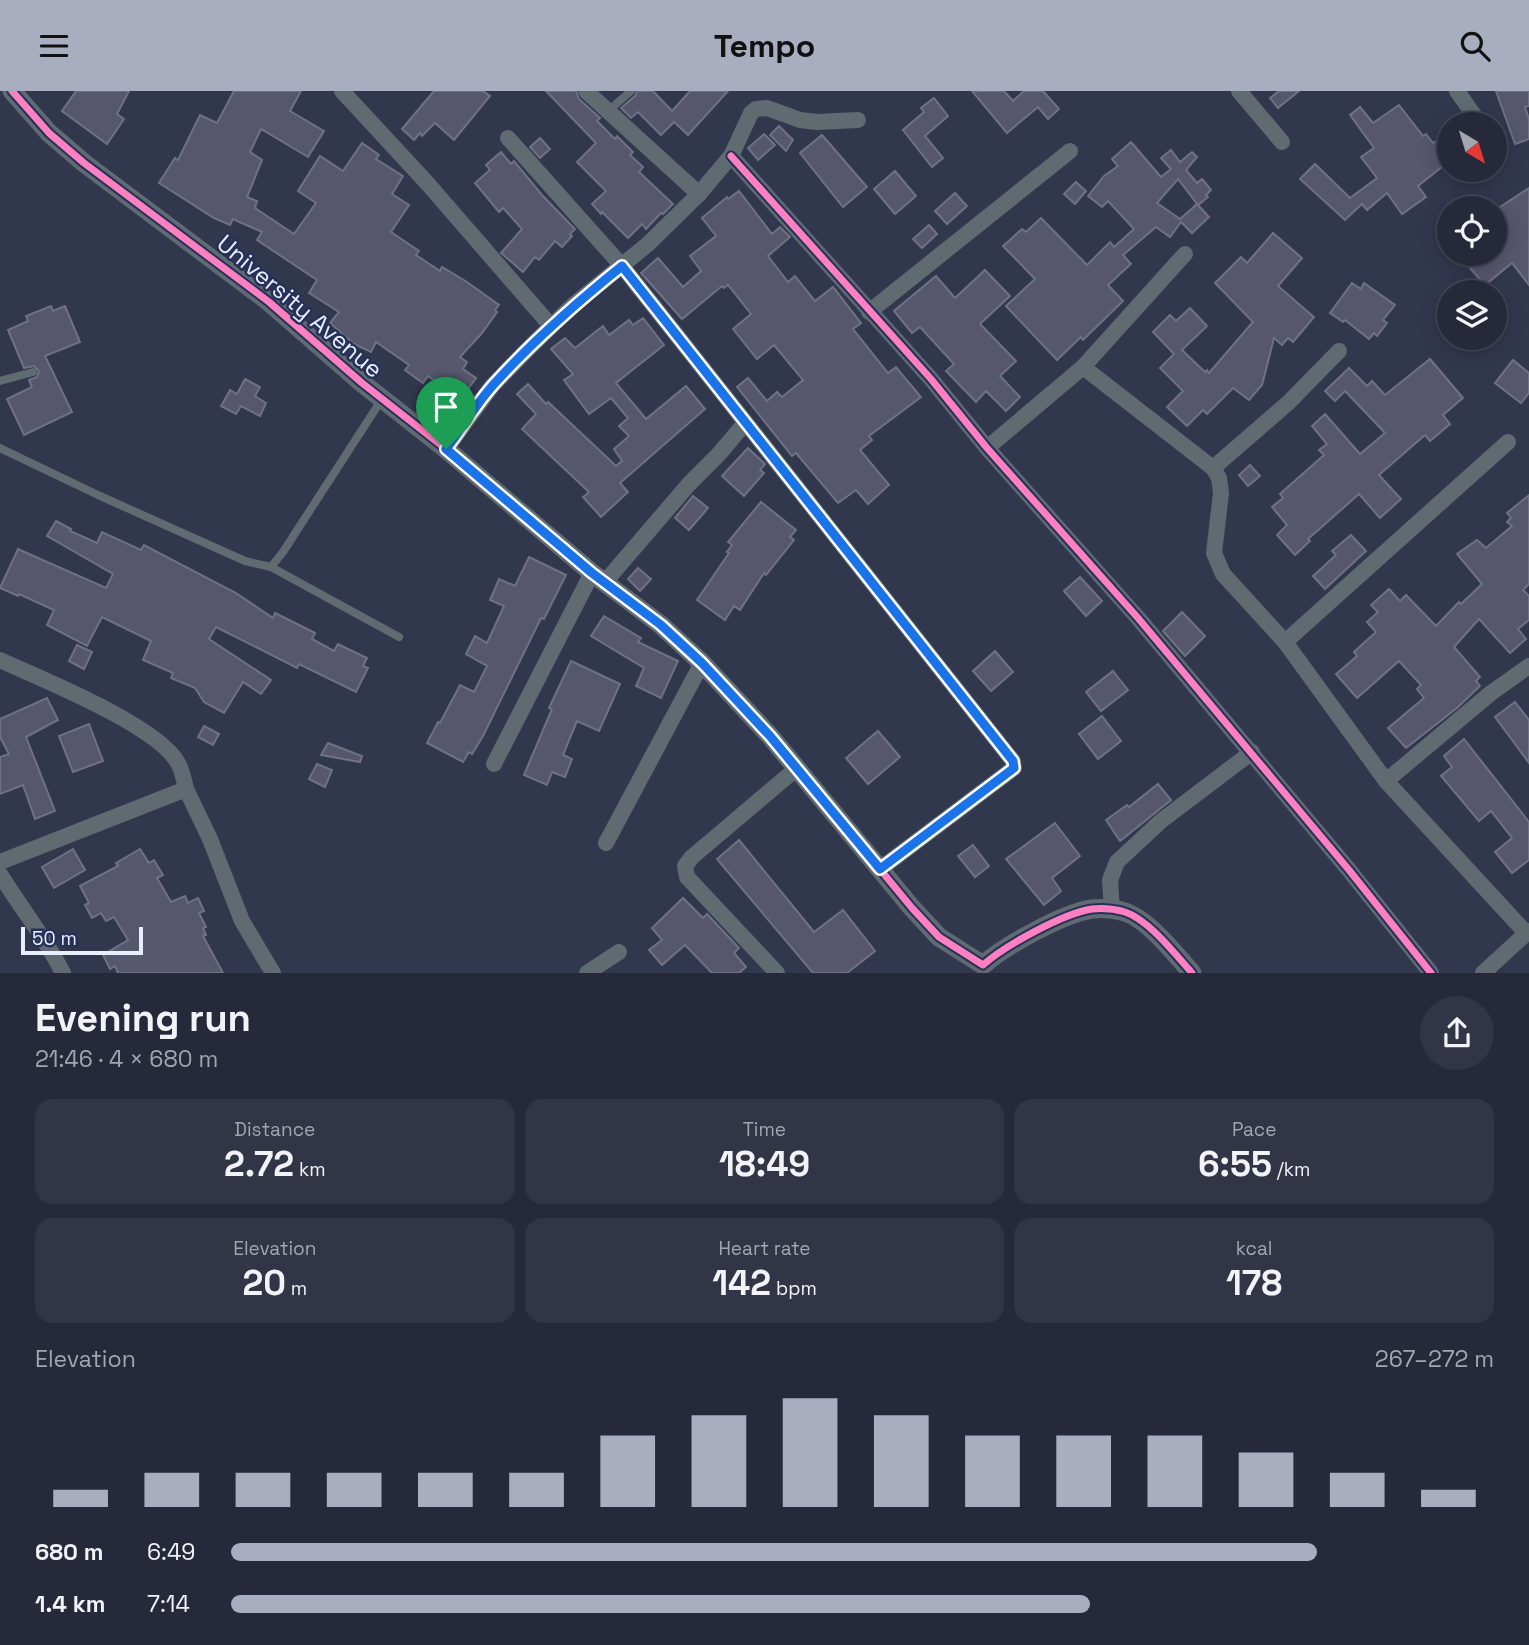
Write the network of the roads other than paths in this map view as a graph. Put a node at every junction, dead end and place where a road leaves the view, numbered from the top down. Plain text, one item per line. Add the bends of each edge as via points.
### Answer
1 (12, 91) edge
2 (342, 91) edge
3 (586, 91) edge
4 (631, 91) edge
5 (1239, 91) edge
6 (1457, 91) edge
7 (607, 111) junction
8 (1472, 112) edge
9 (858, 120) dead end
10 (508, 138) dead end
11 (1282, 142) dead end
12 (1070, 151) dead end
13 (732, 156) junction
14 (699, 194) junction
15 (1185, 254) dead end
16 (622, 266) junction
17 (869, 311) junction
18 (551, 326) junction
19 (1339, 351) dead end
20 (1083, 367) junction
21 (33, 372) dead end
22 (0, 381) edge
23 (382, 399) junction
24 (745, 423) junction
25 (1508, 442) dead end
26 (0, 448) edge
27 (987, 448) junction
28 (446, 449) junction
29 (1213, 468) junction
30 (271, 567) junction
31 (599, 577) junction
32 (399, 637) dead end
33 (1285, 642) junction
34 (0, 660) edge
35 (702, 663) junction
36 (1529, 666) edge
37 (1252, 752) junction
38 (494, 764) dead end
39 (796, 769) junction
40 (1386, 781) junction
41 (186, 789) junction
42 (606, 843) dead end
43 (0, 862) edge
44 (880, 869) junction
45 (0, 874) edge
46 (1112, 909) junction
47 (1528, 932) edge
48 (619, 952) dead end
49 (978, 969) edge
50 (63, 973) edge
51 (273, 973) edge
52 (587, 973) edge
53 (777, 973) edge
54 (1192, 973) edge
55 (1431, 973) edge
56 (1483, 973) edge

1 - 23 street, University Avenue via 84,163 253,289
2 - 18 street
3 - 7 street
4 - 7 lane
5 - 11 street
6 - 8 street
7 - 14 street
9 - 13 street via 817,122 767,107 756,109
10 - 16 street
12 - 17 street
13 - 14 street
13 - 17 street
14 - 16 street
15 - 20 street
16 - 18 street
16 - 24 street
17 - 27 street
18 - 28 street via 492,386
19 - 29 street
20 - 27 street
20 - 29 street
21 - 22 lane
23 - 28 street, University Avenue
23 - 30 lane
24 - 31 street
24 - 44 street via 1015,765
25 - 33 street
26 - 30 lane via 245,561
27 - 37 street
28 - 31 street, University Avenue
29 - 33 street via 1221,493 1214,553 1223,574
30 - 32 lane
31 - 35 street, University Avenue
31 - 38 street
33 - 40 street
34 - 41 street via 131,723 177,761
35 - 39 street, University Avenue
35 - 42 street
36 - 40 street
37 - 46 street via 1161,821 1117,862 1110,880
37 - 55 street
39 - 44 street, University Avenue
39 - 53 street via 685,866 687,877
40 - 47 street
41 - 43 street
41 - 51 street via 242,921
44 - 49 street, University Avenue via 939,937
45 - 50 street
46 - 49 street, University Avenue via 1073,915 992,957
46 - 54 street via 1140,921
47 - 56 street
48 - 52 street

